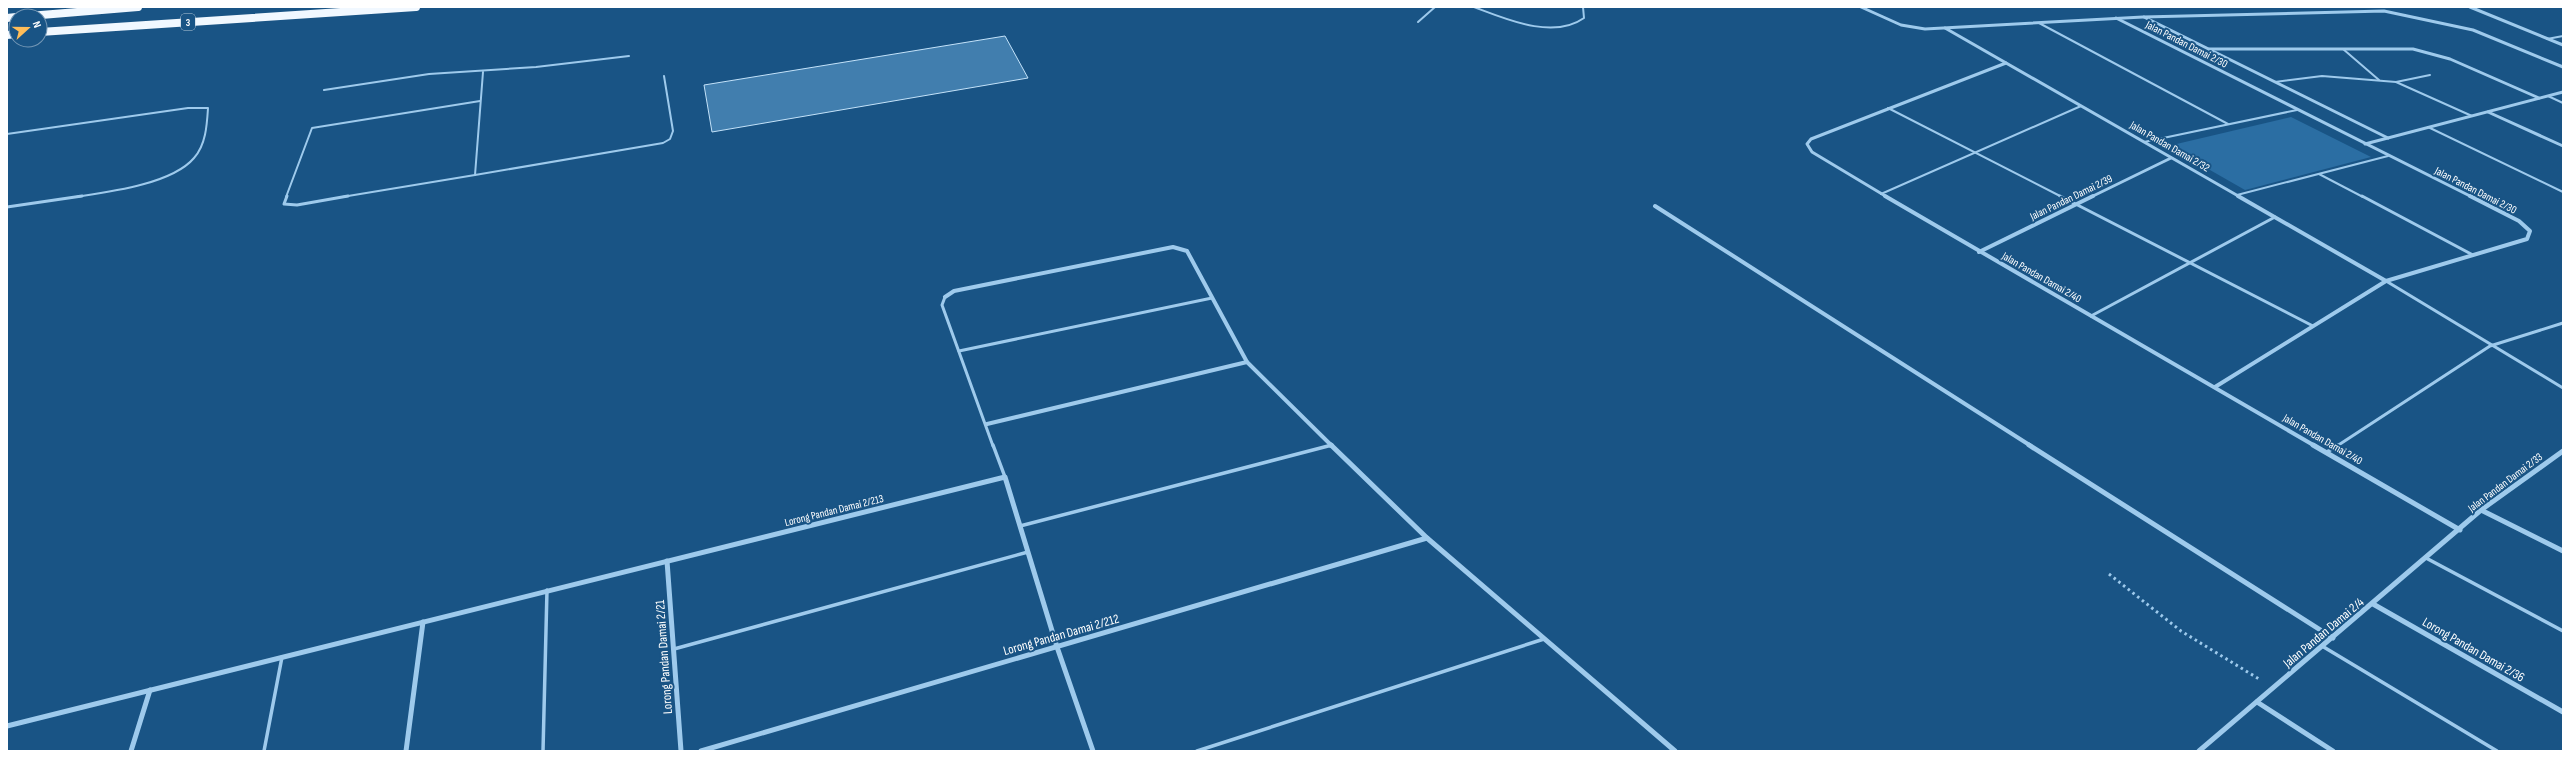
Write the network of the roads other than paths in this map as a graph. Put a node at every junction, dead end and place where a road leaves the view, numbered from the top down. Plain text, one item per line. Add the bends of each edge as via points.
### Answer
1 (138, 7) edge
2 (358, 7) edge
3 (416, 7) edge
4 (1435, 7) edge
5 (1474, 7) edge
6 (1583, 7) edge
7 (1861, 7) edge
8 (2470, 7) edge
9 (335, 12) junction
10 (48, 14) edge
11 (2143, 17) junction
12 (2116, 18) junction
13 (1418, 22) dead end
14 (2038, 22) junction
15 (1945, 28) junction
16 (48, 31) edge
17 (2563, 36) edge
18 (2547, 39) junction
19 (2563, 45) edge
20 (2209, 49) junction
21 (2343, 49) junction
22 (629, 56) dead end
23 (2006, 63) junction
24 (2563, 66) edge
25 (483, 72) junction
26 (2430, 75) dead end
27 (664, 76) dead end
28 (2379, 80) junction
29 (2275, 82) junction
30 (2396, 82) junction
31 (324, 90) dead end
32 (2563, 92) edge
33 (2548, 96) junction
34 (2539, 98) junction
35 (480, 101) junction
36 (2563, 103) edge
37 (2081, 106) junction
38 (1888, 108) junction
39 (2297, 110) junction
40 (2488, 112) junction
41 (2472, 116) junction
42 (2228, 124) junction
43 (2428, 128) junction
44 (7, 134) edge
45 (2388, 138) junction
46 (2144, 142) junction
47 (2365, 144) junction
48 (2563, 146) edge
49 (1976, 152) junction
50 (2388, 156) junction
51 (2172, 158) junction
52 (2319, 174) junction
53 (475, 175) junction
54 (2563, 192) edge
55 (1880, 194) junction
56 (2237, 195) junction
57 (2074, 205) junction
58 (1655, 206) dead end
59 (7, 207) edge
60 (2275, 217) junction
61 (1979, 252) junction
62 (2474, 256) junction
63 (2188, 264) junction
64 (2386, 281) junction
65 (946, 297) joint
66 (1212, 298) junction
67 (2091, 316) junction
68 (2563, 323) edge
69 (2313, 326) junction
70 (2490, 346) junction
71 (959, 351) junction
72 (1247, 362) junction
73 (2215, 387) junction
74 (2563, 388) edge
75 (987, 424) junction
76 (1334, 444) junction
77 (2563, 451) edge
78 (2327, 452) junction
79 (1005, 478) junction
80 (2481, 510) junction
81 (1020, 526) junction
82 (2460, 530) junction
83 (1427, 538) junction
84 (2563, 551) edge
85 (1028, 552) junction
86 (2426, 558) junction
87 (667, 561) junction
88 (546, 590) junction
89 (2373, 604) junction
90 (423, 622) junction
91 (2563, 631) edge
92 (2333, 638) junction
93 (1545, 639) junction
94 (2322, 646) junction
95 (1057, 647) junction
96 (674, 649) junction
97 (282, 657) junction
98 (150, 690) junction
99 (2257, 702) junction
100 (2563, 712) edge
101 (7, 726) edge
102 (131, 751) edge
103 (264, 751) edge
104 (406, 751) edge
105 (543, 751) edge
106 (681, 751) edge
107 (701, 751) edge
108 (1093, 751) edge
109 (1197, 751) edge
110 (1675, 751) edge
111 (2199, 751) edge
112 (2333, 751) edge
113 (2497, 751) edge

1 - 10 highway
2 - 9 highway
3 - 9 highway, 3
4 - 13 lane
5 - 6 lane via 1524,25 1556,26 1580,22 1584,18
7 - 15 street via 1912,28
8 - 18 street
9 - 16 highway, 3
11 - 12 street
11 - 20 street
11 - 24 street via 2384,11 2472,30
12 - 14 street
12 - 39 street, Jalan Pandan Damai 2/30
14 - 15 street
14 - 42 lane
15 - 23 street, Jalan Pandan Damai 2/32
17 - 18 lane
18 - 19 street
20 - 21 street
20 - 29 street
21 - 28 lane
21 - 34 street via 2413,49 2431,53
22 - 25 lane
23 - 37 street, Jalan Pandan Damai 2/32
23 - 38 street, Jalan Pandan Damai 2/40
25 - 31 lane via 429,74
25 - 35 lane
26 - 30 lane
27 - 53 lane via 673,131 670,139
28 - 29 lane via 2322,76
28 - 30 lane
29 - 45 street
30 - 41 lane
32 - 33 street
33 - 34 street
33 - 36 lane
34 - 40 street
35 - 53 lane
35 - 53 lane via 312,128 284,204
37 - 46 street, Jalan Pandan Damai 2/32
37 - 49 lane
38 - 49 lane
38 - 55 street, Jalan Pandan Damai 2/40 via 1811,139 1807,144 1812,152
39 - 42 lane
39 - 47 street, Jalan Pandan Damai 2/30
40 - 41 street
40 - 48 street
41 - 43 street
42 - 46 lane
43 - 45 street
43 - 54 lane
44 - 59 lane via 188,108 208,108 200,149 192,162 178,170 122,188
45 - 47 street
46 - 51 street, Jalan Pandan Damai 2/32
47 - 50 street, Jalan Pandan Damai 2/30
49 - 55 lane
49 - 57 lane
50 - 52 lane
50 - 62 street, Jalan Pandan Damai 2/30 via 2519,222 2530,231 2527,239
51 - 56 street, Jalan Pandan Damai 2/32
51 - 57 street, Jalan Pandan Damai 2/39
52 - 56 lane
52 - 62 lane
55 - 61 street, Jalan Pandan Damai 2/40
56 - 60 street, Jalan Pandan Damai 2/32
57 - 61 street, Jalan Pandan Damai 2/39
57 - 63 lane
58 - 92 street
60 - 63 lane
60 - 64 street, Jalan Pandan Damai 2/32
61 - 67 street, Jalan Pandan Damai 2/40
62 - 64 street, Jalan Pandan Damai 2/30
63 - 67 lane
63 - 69 lane
64 - 69 street, Jalan Pandan Damai 2/30
64 - 70 lane
65 - 66 street via 954,291 1173,247 1187,251
65 - 71 lane via 942,305
66 - 71 lane
66 - 72 street
67 - 73 street, Jalan Pandan Damai 2/40
68 - 70 lane
69 - 73 street, Jalan Pandan Damai 2/30
70 - 74 lane
70 - 78 lane
71 - 75 lane
72 - 75 street
72 - 76 street
73 - 78 street, Jalan Pandan Damai 2/40
75 - 79 lane
76 - 81 lane
76 - 83 street
77 - 80 street, Jalan Pandan Damai 2/33
78 - 82 street, Jalan Pandan Damai 2/40
79 - 81 street
79 - 87 street, Lorong Pandan Damai 2/213
80 - 82 street, Jalan Pandan Damai 2/33
80 - 84 street
81 - 85 street
82 - 86 street, Jalan Pandan Damai 2/4
83 - 93 street
83 - 95 street, Lorong Pandan Damai 2/212
85 - 95 street
85 - 96 lane
86 - 89 street, Jalan Pandan Damai 2/4
86 - 91 lane
87 - 88 street, Lorong Pandan Damai 2/213
87 - 96 street, Lorong Pandan Damai 2/21
88 - 90 street, Lorong Pandan Damai 2/213
88 - 105 lane
89 - 92 street, Jalan Pandan Damai 2/4
89 - 100 street, Lorong Pandan Damai 2/36
90 - 97 street, Lorong Pandan Damai 2/213
90 - 104 street
92 - 94 street, Jalan Pandan Damai 2/4
93 - 109 lane
93 - 110 street
94 - 99 street, Jalan Pandan Damai 2/4
94 - 113 lane
95 - 107 street, Lorong Pandan Damai 2/212
95 - 108 street
96 - 106 street, Lorong Pandan Damai 2/21
97 - 98 street, Lorong Pandan Damai 2/213
97 - 103 lane
98 - 101 street, Lorong Pandan Damai 2/213
98 - 102 street
99 - 111 street, Jalan Pandan Damai 2/4
99 - 112 street

